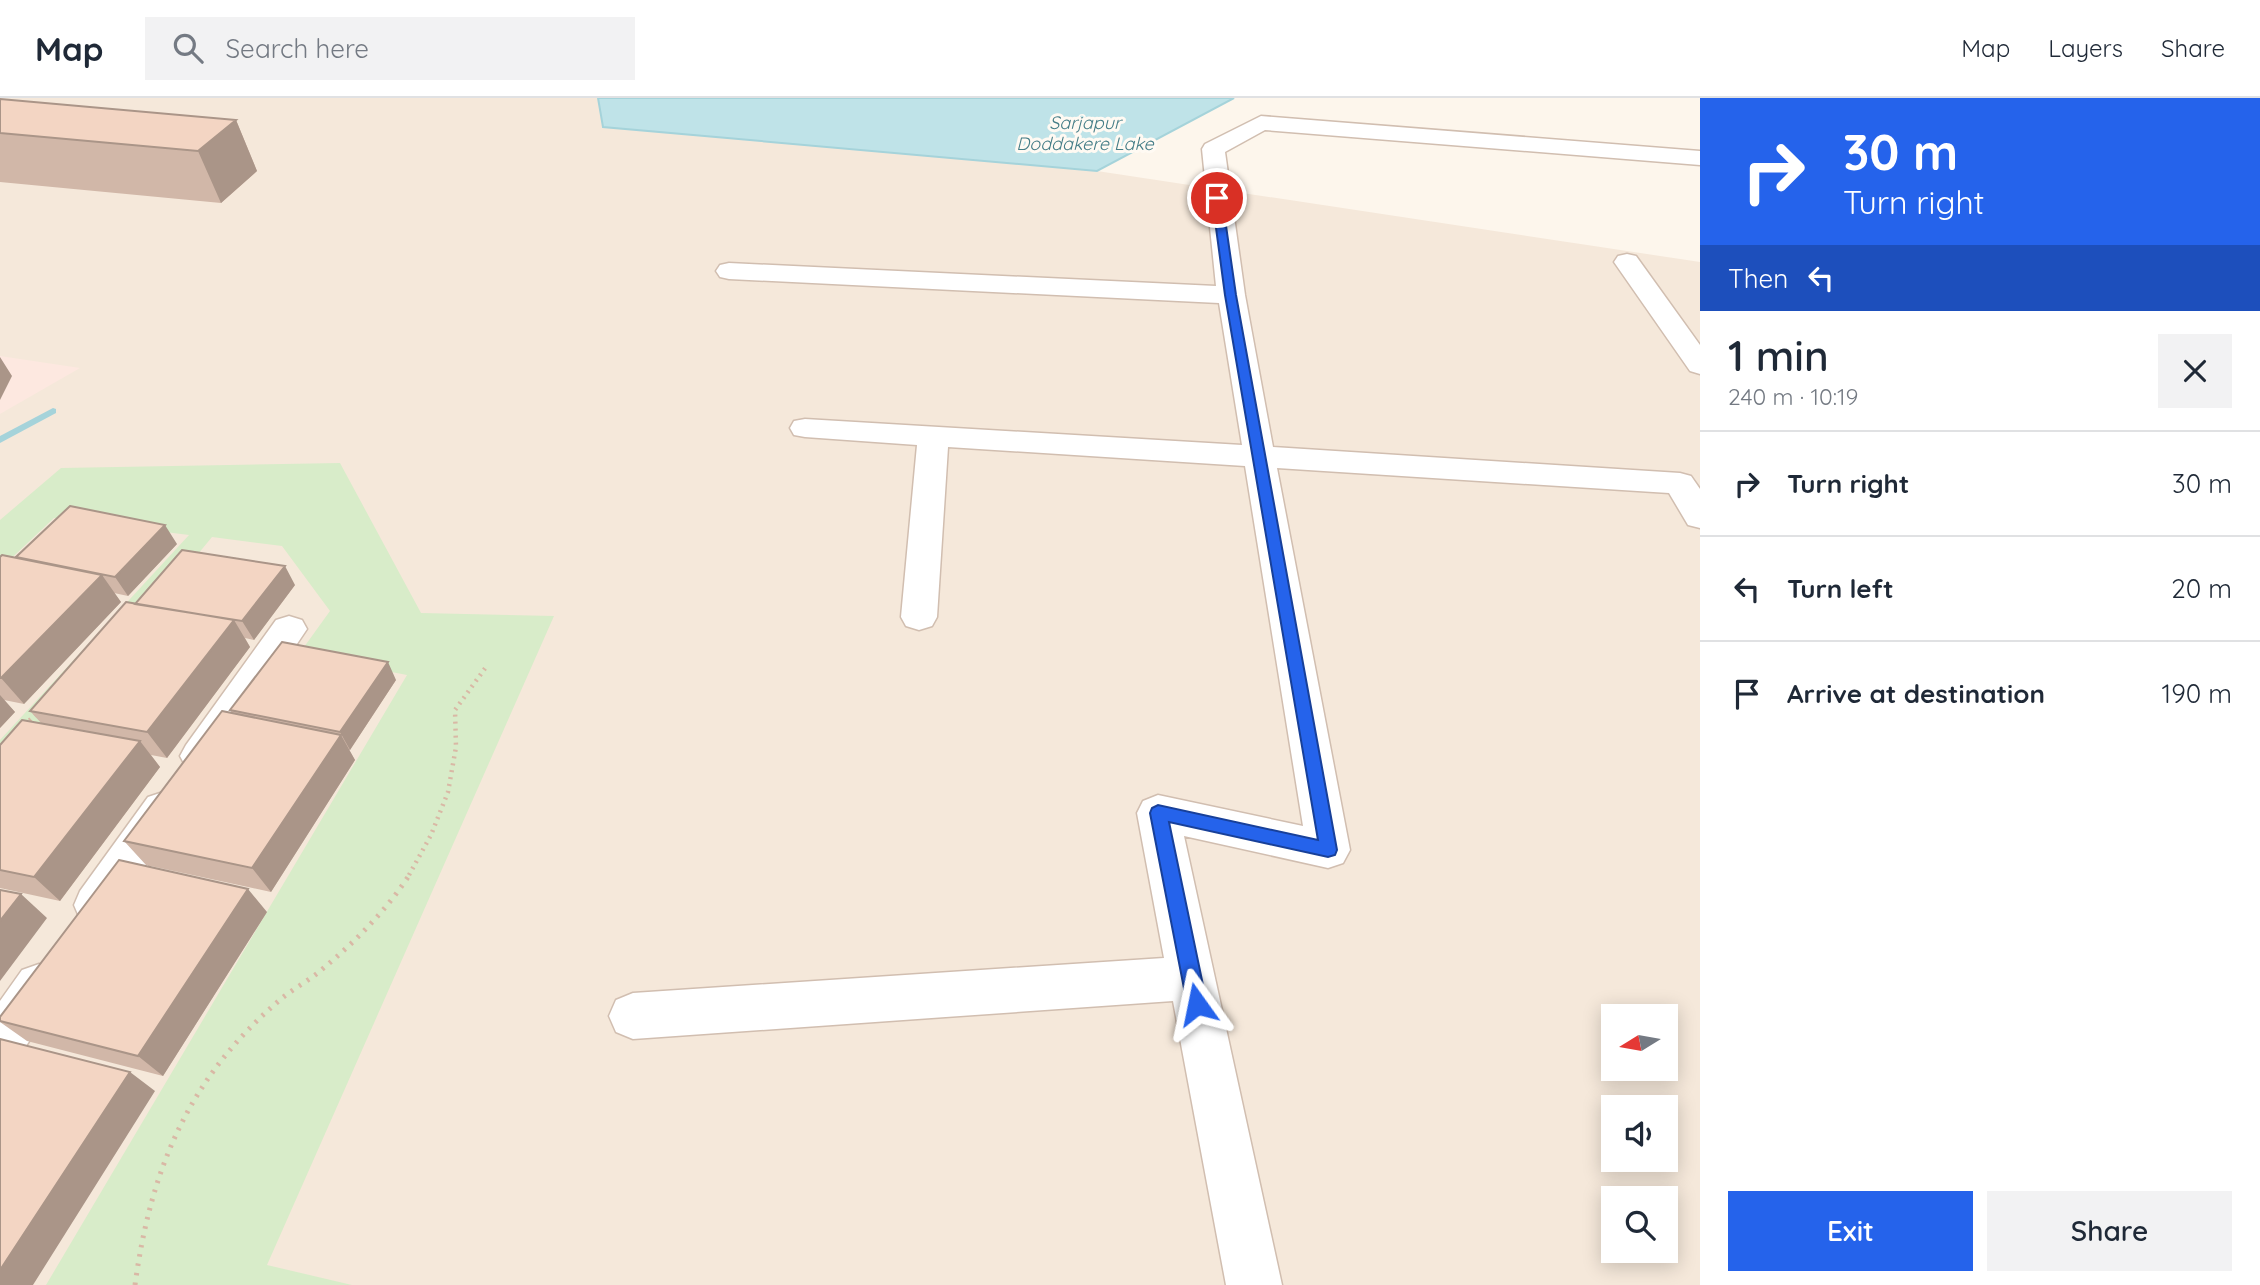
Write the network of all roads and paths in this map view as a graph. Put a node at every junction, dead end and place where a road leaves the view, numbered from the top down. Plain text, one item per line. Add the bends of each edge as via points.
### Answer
1 (1700, 158) edge
2 (1627, 262) dead end
3 (729, 271) dead end
4 (1231, 295) junction
5 (1700, 365) edge
6 (805, 428) dead end
7 (933, 436) junction
8 (1259, 456) junction
9 (1696, 505) edge
10 (919, 617) dead end
11 (289, 629) dead end
12 (486, 667) dead end
13 (43, 708) edge
14 (19, 730) edge
15 (1192, 978) junction
16 (633, 1016) dead end
17 (0, 1042) edge
18 (135, 1285) edge
19 (1254, 1285) edge

1 - 4 street via 1261,124 1213,149
2 - 5 street
3 - 4 street
4 - 8 street
6 - 7 street
7 - 8 street
7 - 10 street
8 - 9 street via 1679,482
8 - 15 street via 1328,850 1158,813
11 - 17 street
12 - 18 path via 454,712 456,747 450,783 437,823 416,863 356,938 243,1037 201,1089 172,1138 140,1236
13 - 14 path
15 - 16 street
15 - 19 street

